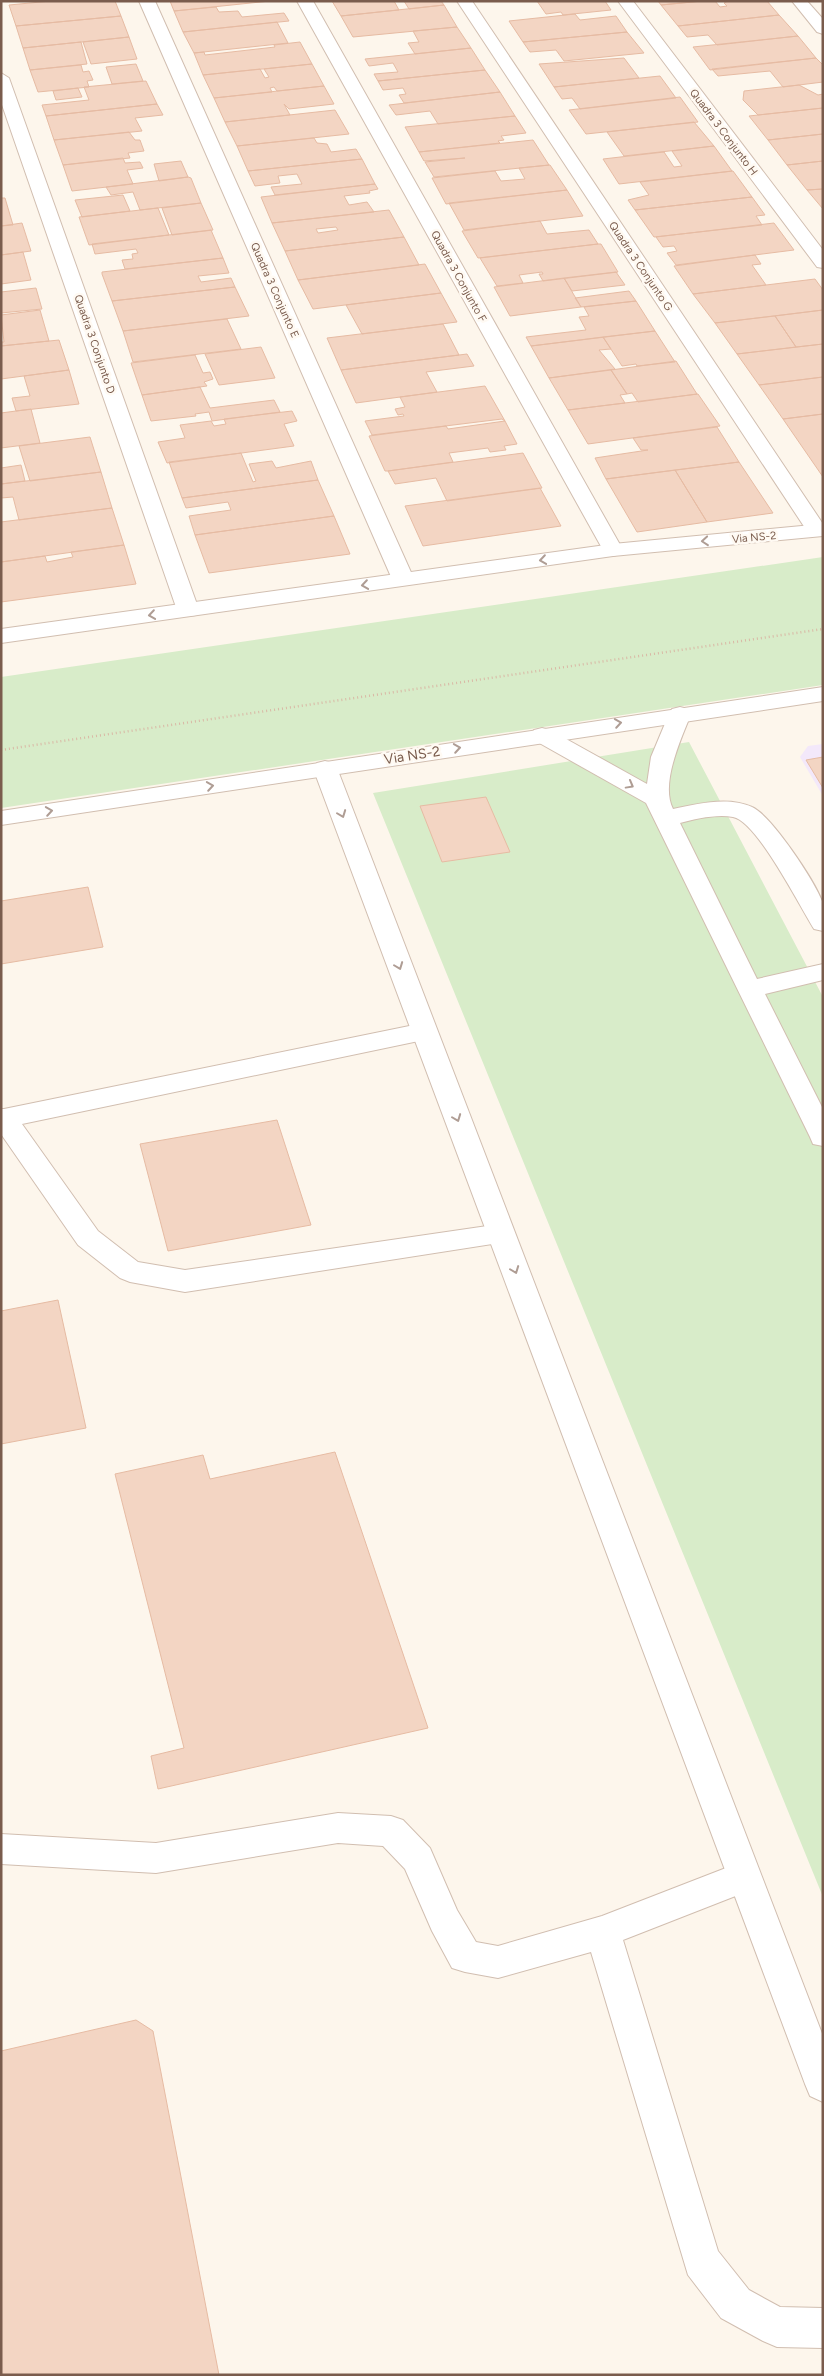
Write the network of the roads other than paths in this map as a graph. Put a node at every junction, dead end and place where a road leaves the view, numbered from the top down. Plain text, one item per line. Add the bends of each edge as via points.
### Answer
1 (146, 1) edge
2 (305, 1) edge
3 (464, 1) edge
4 (625, 1) edge
5 (799, 1) edge
6 (823, 29) edge
7 (1, 78) edge
8 (823, 263) edge
9 (820, 531) edge
10 (613, 550) junction
11 (403, 579) junction
12 (188, 610) junction
13 (1, 636) edge
14 (823, 694) edge
15 (680, 714) junction
16 (542, 735) junction
17 (324, 768) junction
18 (660, 808) junction
19 (1, 818) edge
20 (823, 923) edge
21 (823, 972) edge
22 (749, 989) junction
23 (424, 1032) junction
24 (3, 1119) edge
25 (823, 1137) edge
26 (501, 1234) junction
27 (1, 1849) edge
28 (744, 1877) junction
29 (603, 1932) junction
30 (823, 2084) edge
31 (823, 2328) edge

1 - 11 street, Quadra 3 Conjunto E
2 - 10 street, Quadra 3 Conjunto F
3 - 9 street, Quadra 3 Conjunto G
4 - 8 street, Quadra 3 Conjunto H
5 - 6 street
7 - 12 street, Quadra 3 Conjunto D
9 -> 10 street, Via NS-2
10 -> 11 street, Via NS-2
11 -> 12 street, Via NS-2
12 -> 13 street, Via NS-2
14 - 15 street, Via NS-2
16 -> 15 street, Via NS-2
15 - 18 street via 663,757
17 -> 16 street, Via NS-2
16 -> 18 street
19 -> 17 street, Via NS-2
17 -> 23 street
18 - 20 street via 743,811 760,824
18 - 22 street
21 - 22 street
22 - 25 street
23 - 24 street
23 -> 26 street
24 - 26 street via 88,1238 130,1271 185,1281
26 -> 28 street
27 - 29 street via 156,1858 338,1828 390,1831 418,1859 444,1920 465,1956 498,1962
28 - 29 street
28 - 30 street
29 - 31 street via 702,2261 735,2304 777,2327

